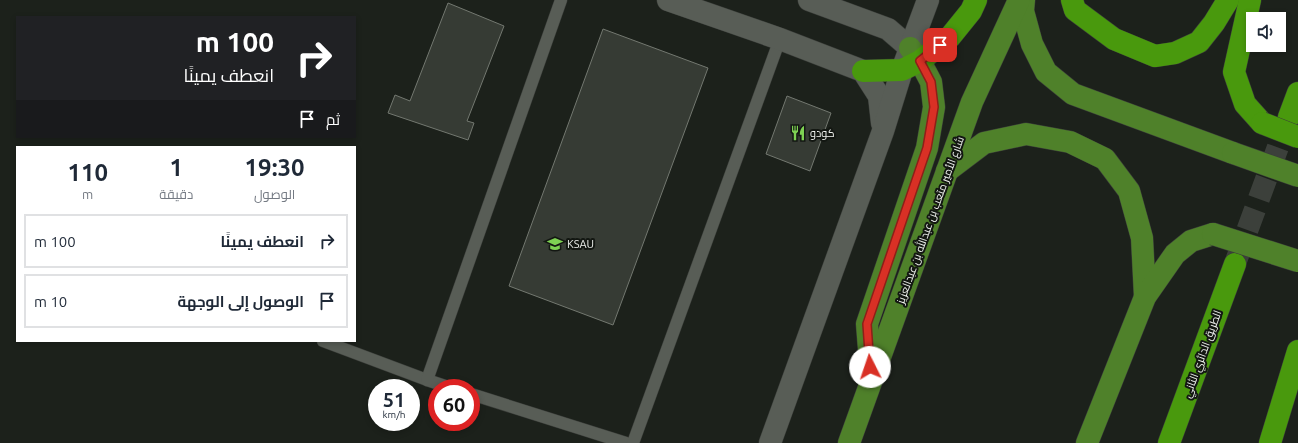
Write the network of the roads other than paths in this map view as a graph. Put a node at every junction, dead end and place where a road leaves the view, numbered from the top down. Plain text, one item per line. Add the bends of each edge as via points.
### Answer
1 (561, 0) edge
2 (668, 0) edge
3 (809, 0) edge
4 (928, 0) edge
5 (976, 0) edge
6 (1019, 0) edge
7 (1024, 0) edge
8 (1072, 0) edge
9 (1228, 0) edge
10 (1250, 0) edge
11 (780, 39) junction
12 (911, 60) junction
13 (863, 71) junction
14 (1298, 93) edge
15 (1289, 117) tunnel mouth
16 (883, 131) junction
17 (1298, 137) edge
18 (947, 171) junction
19 (1298, 176) edge
20 (1298, 261) edge
21 (1235, 264) tunnel mouth
22 (1145, 297) junction
23 (326, 342) edge
24 (1298, 350) edge
25 (427, 380) joint
26 (872, 382) junction
27 (480, 397) edge
28 (626, 443) edge
29 (633, 443) edge
30 (770, 443) edge
31 (849, 443) edge
32 (1087, 443) edge
33 (1169, 443) edge
34 (1270, 443) edge

1 - 25 lane
2 - 11 main road
3 - 12 main road via 888,29
4 - 12 main road
5 - 12 highway via 971,11 950,37
6 - 18 main road, شارع الأمير متعب بن عبدالله بن عبدالعزيز via 972,102
7 - 19 main road, bridge via 1023,10 1032,44 1046,72 1073,94
8 - 9 highway via 1075,10 1114,39 1155,56 1175,53 1199,42
10 - 17 highway, bridge via 1234,72 1245,104 1262,123
11 - 13 main road
11 - 29 lane
12 - 13 highway
12 - 16 main road
12 - 26 main road via 931,82 934,107 927,148 867,324
13 - 16 main road via 879,96
14 - 15 highway
16 - 30 main road
18 - 22 main road via 984,143 1026,134 1070,142 1105,158 1129,191 1142,238
18 - 26 main road, شارع الأمير متعب بن عبدالله بن عبدالعزيز
20 - 22 main road, bridge via 1213,234 1191,241 1175,254
21 - 33 highway, الطريق الدائري الثاني
22 - 32 main road
23 - 25 lane
24 - 34 highway
26 - 31 main road, شارع الأمير متعب بن عبدالله بن عبدالعزيز
27 - 28 lane

